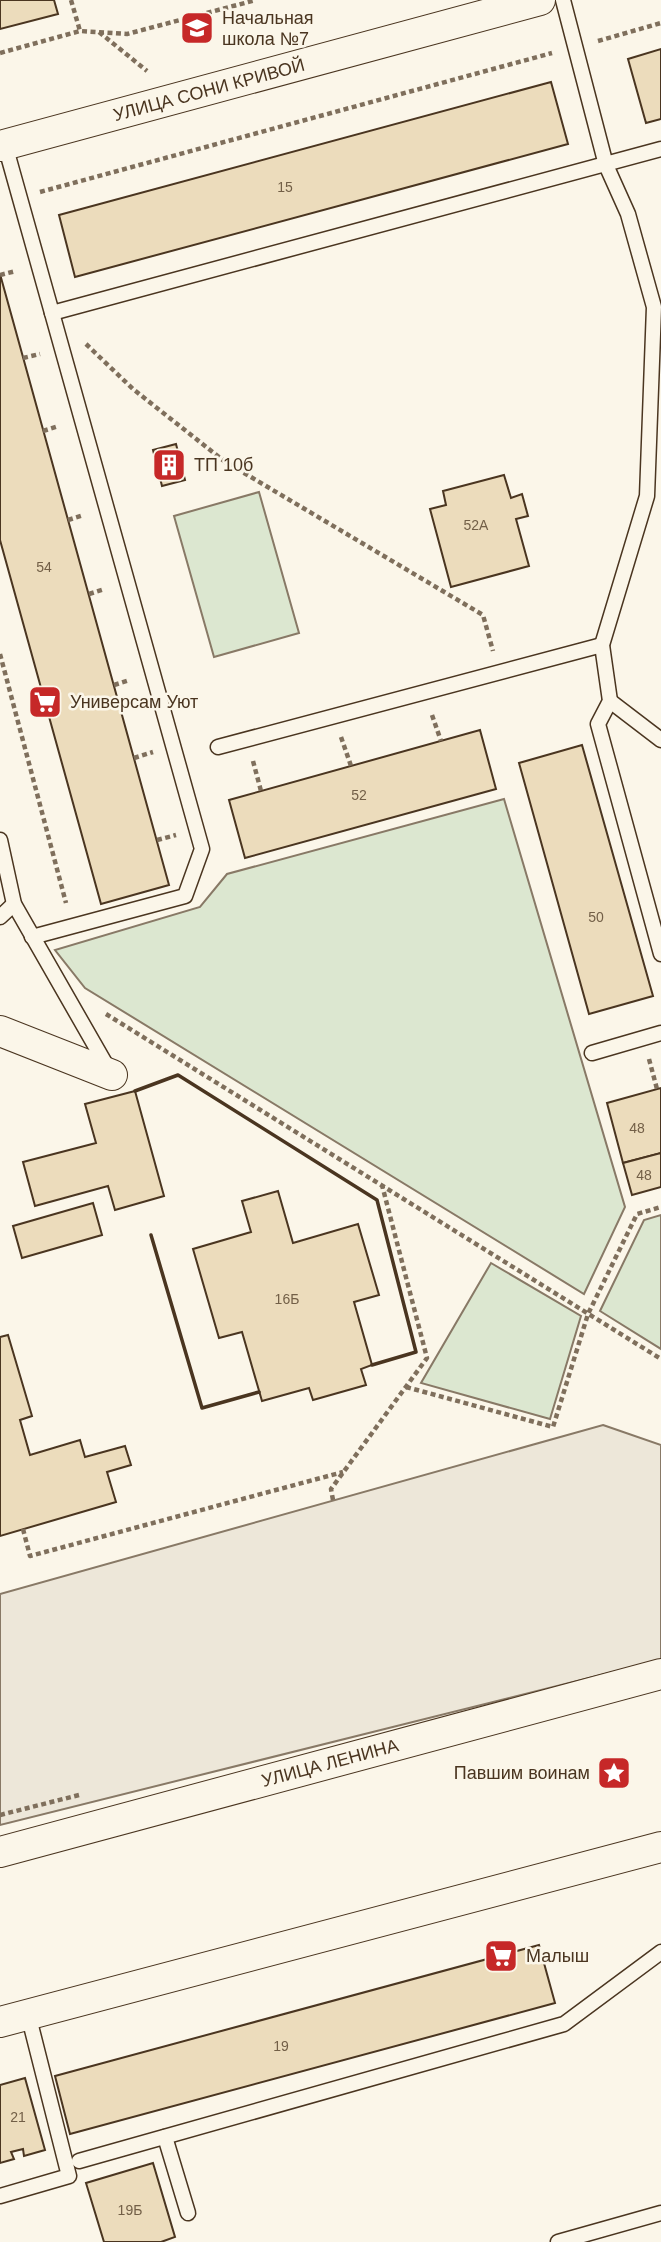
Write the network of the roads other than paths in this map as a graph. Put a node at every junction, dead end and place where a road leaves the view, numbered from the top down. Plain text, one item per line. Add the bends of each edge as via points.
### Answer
1 (540, 0) edge
2 (563, 0) edge
3 (3, 146) edge
4 (661, 149) edge
5 (606, 165) junction
6 (52, 313) junction
7 (602, 645) junction
8 (610, 701) junction
9 (661, 740) edge
10 (218, 747) dead end
11 (0, 840) edge
12 (13, 904) junction
13 (0, 917) edge
14 (32, 937) junction
15 (661, 954) edge
16 (0, 1031) edge
17 (661, 1033) edge
18 (592, 1053) dead end
19 (112, 1075) joint
20 (661, 1674) edge
21 (661, 1847) edge
22 (0, 1852) edge
23 (661, 1952) edge
24 (14, 2018) edge
25 (165, 2137) junction
26 (79, 2161) dead end
27 (0, 2196) edge
28 (188, 2213) dead end
29 (661, 2213) edge
30 (558, 2242) edge

1 - 3 street, УЛИЦА СОНИ КРИВОЙ
2 - 5 lane
3 - 6 lane
4 - 5 lane
5 - 6 lane
5 - 7 lane via 628,214 654,307 647,496
6 - 14 lane via 202,849 185,896
7 - 8 lane
7 - 10 lane
8 - 9 lane
8 - 15 lane via 598,724
11 - 12 lane
12 - 13 lane
12 - 14 lane
14 - 19 lane
16 - 19 street
17 - 18 lane
20 - 22 street, УЛИЦА ЛЕНИНА
21 - 24 street
23 - 25 lane via 564,2024
24 - 27 lane via 69,2176
25 - 26 lane
25 - 28 lane
29 - 30 lane

